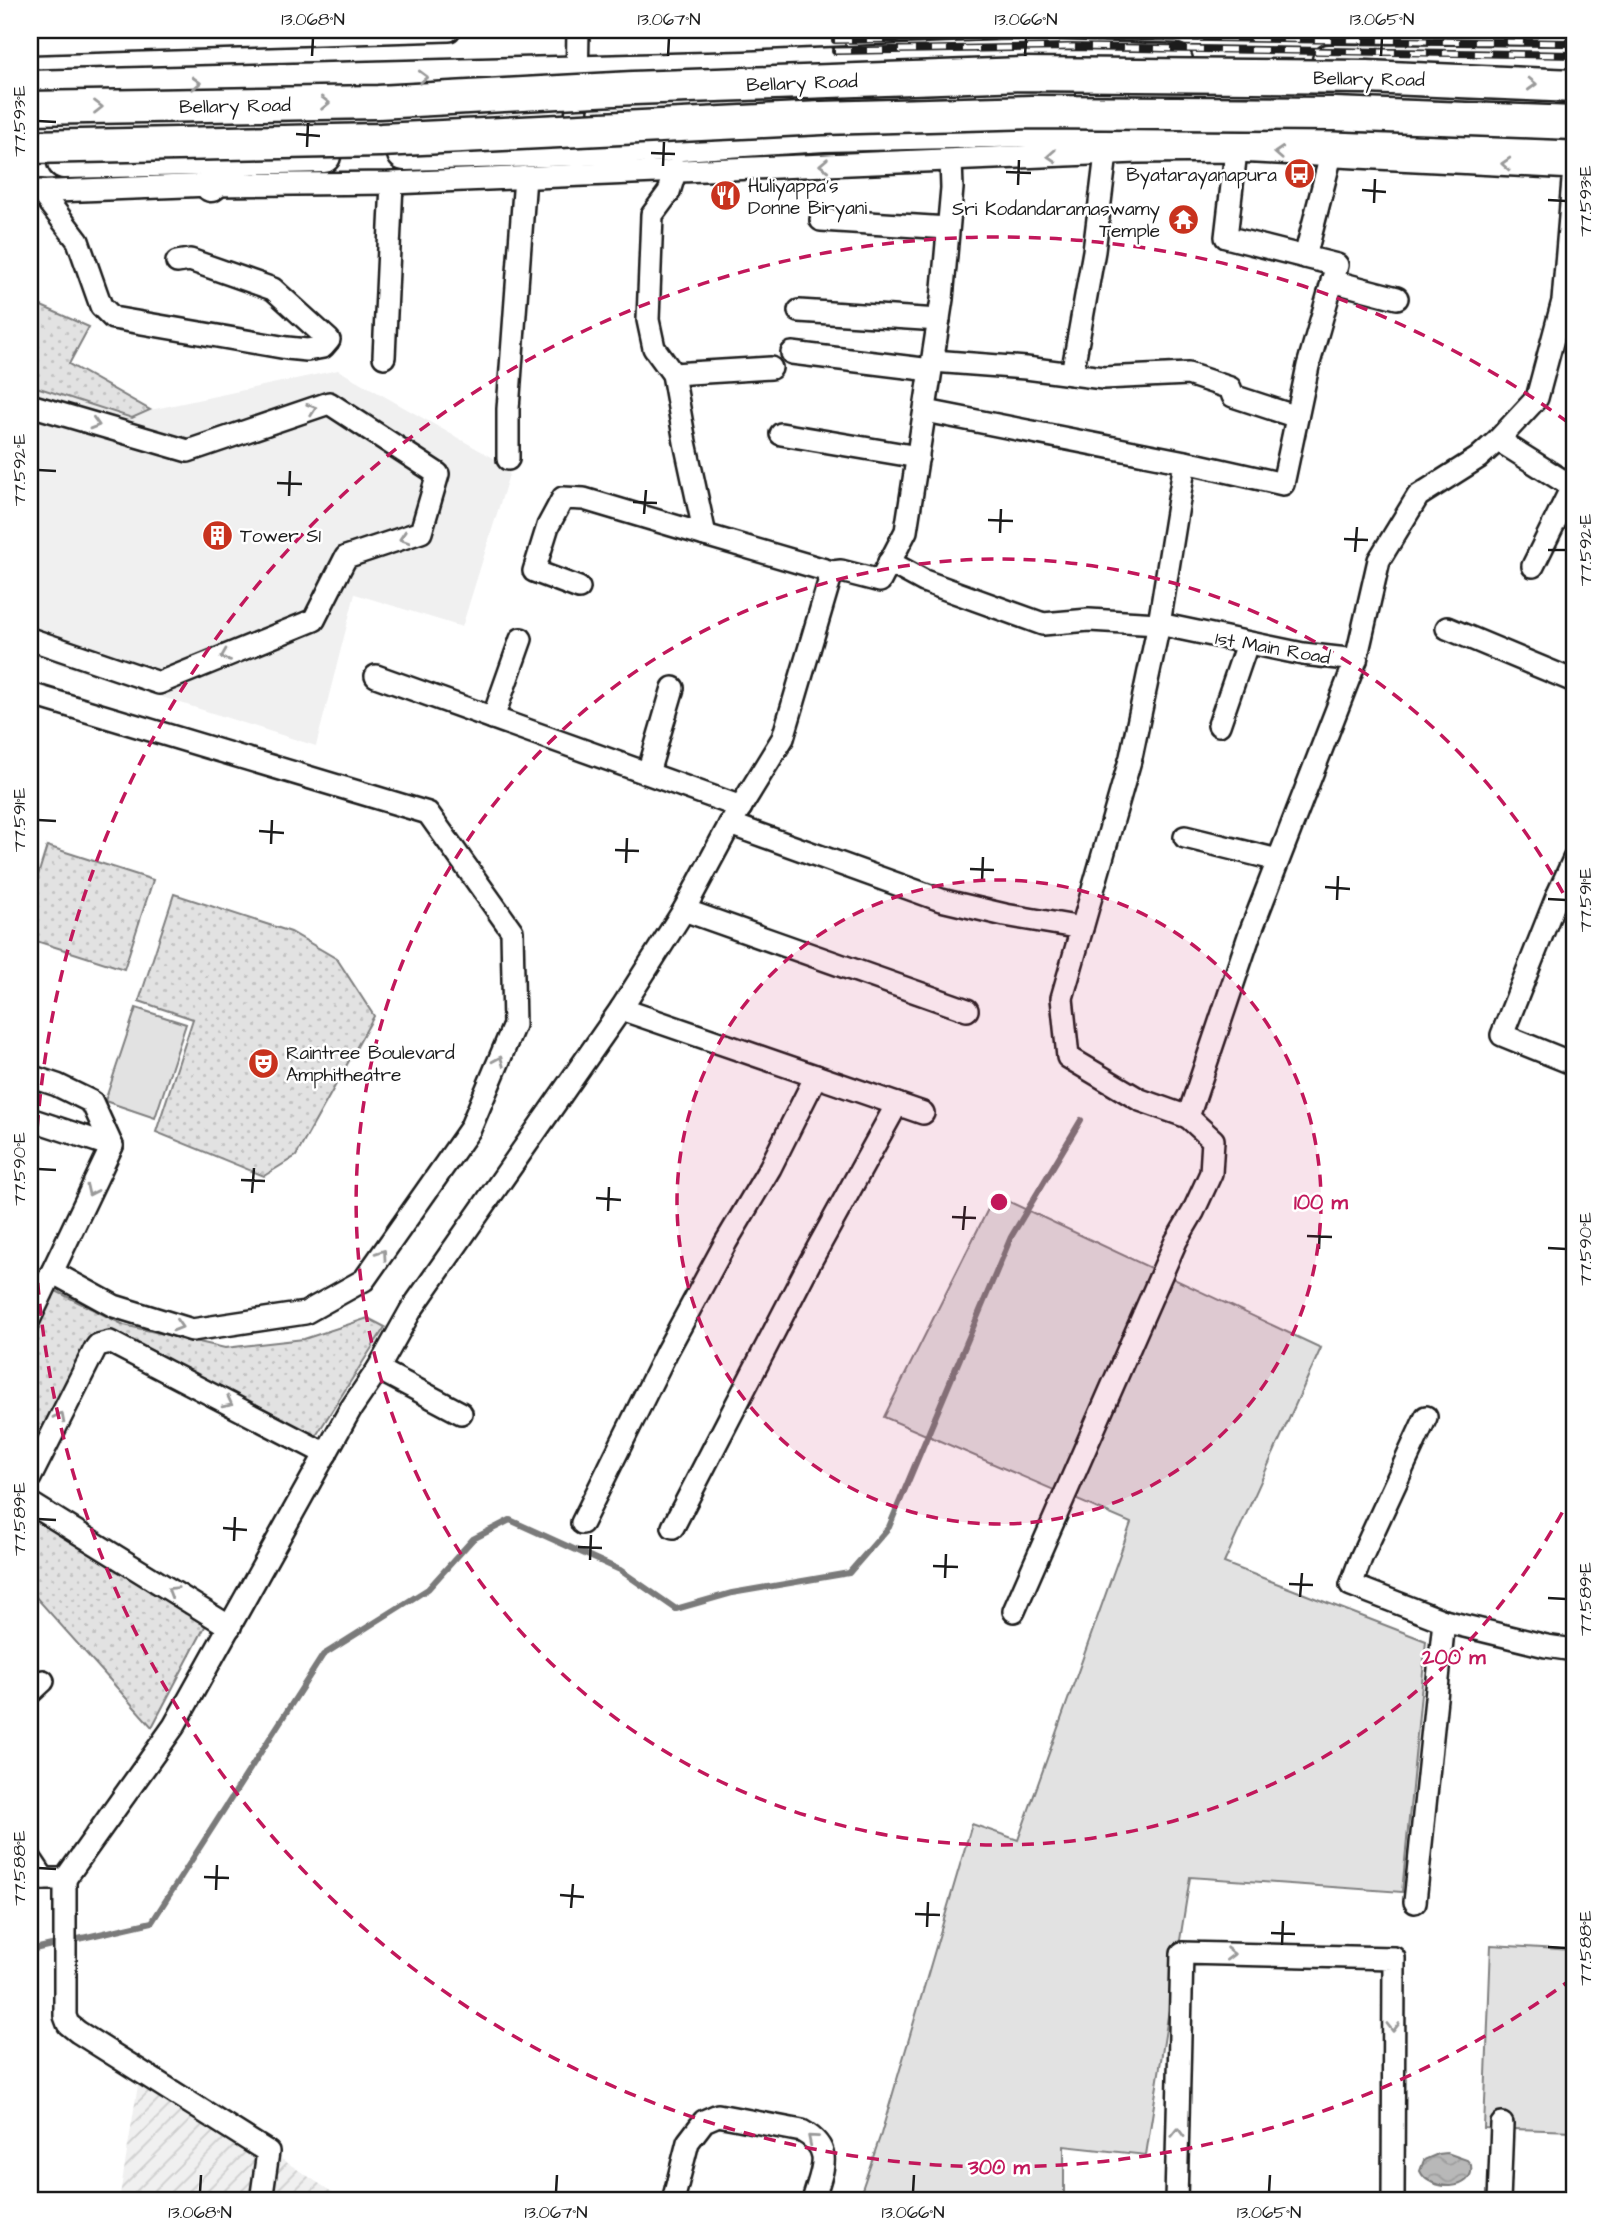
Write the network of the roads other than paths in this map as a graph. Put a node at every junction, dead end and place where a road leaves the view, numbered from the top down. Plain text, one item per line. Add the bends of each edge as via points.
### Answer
1 (449, 30) edge
2 (578, 30) edge
3 (30, 43) edge
4 (1574, 63) edge
5 (577, 72) junction
6 (1574, 86) edge
7 (30, 88) edge
8 (30, 108) edge
9 (1574, 123) edge
10 (1574, 142) edge
11 (30, 147) edge
12 (576, 149) junction
13 (1236, 151) junction
14 (1106, 153) junction
15 (1331, 155) junction
16 (241, 159) junction
17 (951, 161) junction
18 (1574, 168) edge
19 (676, 169) junction
20 (525, 177) junction
21 (33, 182) edge
22 (392, 183) junction
23 (211, 185) junction
24 (821, 220) dead end
25 (948, 228) junction
26 (1306, 257) junction
27 (177, 262) dead end
28 (1332, 281) junction
29 (1397, 298) dead end
30 (799, 312) dead end
31 (939, 320) junction
32 (792, 353) dead end
33 (384, 357) dead end
34 (932, 366) junction
35 (771, 368) dead end
36 (674, 374) junction
37 (1072, 374) junction
38 (30, 405) edge
39 (926, 411) junction
40 (1297, 417) junction
41 (781, 434) dead end
42 (1498, 440) junction
43 (918, 457) junction
44 (508, 459) dead end
45 (1185, 462) junction
46 (1573, 487) edge
47 (705, 535) junction
48 (889, 562) junction
49 (1533, 566) dead end
50 (832, 572) junction
51 (579, 587) dead end
52 (1159, 624) junction
53 (1447, 628) dead end
54 (30, 639) edge
55 (521, 639) dead end
56 (1247, 644) junction
57 (1356, 660) junction
58 (376, 676) dead end
59 (1574, 681) edge
60 (673, 688) dead end
61 (30, 694) edge
62 (493, 718) junction
63 (1219, 725) dead end
64 (648, 774) junction
65 (736, 815) junction
66 (1185, 837) dead end
67 (1574, 859) edge
68 (1278, 860) junction
69 (1568, 889) edge
70 (684, 910) junction
71 (1082, 928) junction
72 (621, 1009) junction
73 (967, 1010) dead end
74 (1574, 1064) edge
75 (30, 1076) edge
76 (816, 1076) junction
77 (897, 1104) junction
78 (923, 1112) dead end
79 (1188, 1117) junction
80 (30, 1119) edge
81 (112, 1146) junction
82 (52, 1272) junction
83 (30, 1318) edge
84 (377, 1369) junction
85 (461, 1413) dead end
86 (1426, 1417) dead end
87 (326, 1454) junction
88 (30, 1478) edge
89 (30, 1503) edge
90 (582, 1523) dead end
91 (673, 1527) dead end
92 (1014, 1611) dead end
93 (1444, 1621) junction
94 (230, 1626) junction
95 (1574, 1650) edge
96 (30, 1858) edge
97 (46, 1879) edge
98 (1415, 1902) dead end
99 (1502, 2124) dead end
100 (261, 2201) edge
101 (673, 2201) edge
102 (813, 2201) edge
103 (1176, 2201) edge
104 (1393, 2201) edge
105 (1499, 2201) edge

1 - 3 street
2 - 5 street
4 - 5 highway, Bellary Road via 1023,56
7 -> 5 highway, Bellary Road
5 - 12 street
8 -> 6 highway, Bellary Road, bridge via 378,102 1023,74 1367,77
9 - 11 highway, Bellary Road, bridge via 1334,114 1032,112 381,140
10 - 12 highway via 1330,133 1031,130 824,135
12 - 16 highway
13 - 14 street
15 -> 13 street
13 - 26 street via 1226,237
14 -> 17 street
14 - 37 street
18 -> 15 street
15 - 26 street
16 - 21 highway
16 - 23 highway
17 -> 19 street
17 - 25 street
18 - 42 street, 1st Main Road via 1563,301 1537,398
19 - 20 street
19 - 36 street via 669,192 652,215 649,320 654,348
20 - 22 street
20 - 44 street
21 - 23 street
21 - 27 street via 78,241 101,306 113,318 287,348 323,347 329,340 273,289 190,260
22 - 23 street
22 - 33 street
24 - 25 street
25 - 31 street
26 - 28 street via 1337,265
28 - 29 street
28 - 40 street
30 - 31 street
31 - 34 street
32 - 34 street
34 - 37 street
34 - 39 street
35 - 36 street
36 - 47 street
37 - 40 street via 1103,378 1188,374 1230,388 1233,396
38 -> 54 street via 188,451 329,403 438,474 421,532 346,557 314,620 288,631 159,682
39 - 43 street
39 - 45 street
40 - 45 street via 1283,484
41 - 43 street
42 - 46 street
42 - 57 street, 1st Main Road via 1418,496 1379,560
43 - 48 street via 906,531
45 - 52 street
46 - 49 street
47 - 50 street
47 - 51 street via 583,499 563,498 548,526 534,571
48 - 50 street via 880,581 841,570
48 - 52 street, 1st Main Road via 924,581 1043,624 1089,620
50 - 65 street via 783,738
52 - 56 street, 1st Main Road
52 - 71 street via 1131,757
53 - 59 street
55 - 62 street
56 - 57 street, 1st Main Road
56 - 63 street
57 - 68 street
58 - 62 street
60 - 64 street
82 -> 61 street via 114,1306 192,1330 305,1312 364,1280 470,1129 513,1025 512,931 428,813
62 - 64 street
64 - 65 street
65 - 70 street
65 - 71 street via 941,900
66 - 68 street
67 - 69 street
68 - 79 street
69 - 74 street via 1502,1035
70 - 72 street
70 - 73 street
71 - 79 street via 1062,998 1068,1057 1140,1100
72 - 76 street
72 - 84 street via 411,1310
75 - 81 street via 92,1102
76 - 77 street
76 - 90 street via 667,1351
77 - 78 street
77 - 91 street
79 - 92 street via 1213,1140 1211,1173 1176,1241
80 - 81 street
81 -> 82 street
82 - 83 street
84 - 85 street
84 - 87 street
86 - 93 street via 1351,1585
88 -> 87 street via 94,1349 110,1342
87 - 94 street
94 -> 89 street
93 - 95 street
93 - 98 street
94 - 97 street via 174,1726
96 - 97 street
97 - 100 street via 68,2024 268,2152
99 - 105 street
102 -> 101 street via 824,2162 822,2146 813,2137 718,2115 704,2121 688,2142
103 -> 104 street via 1182,1953 1394,1958

